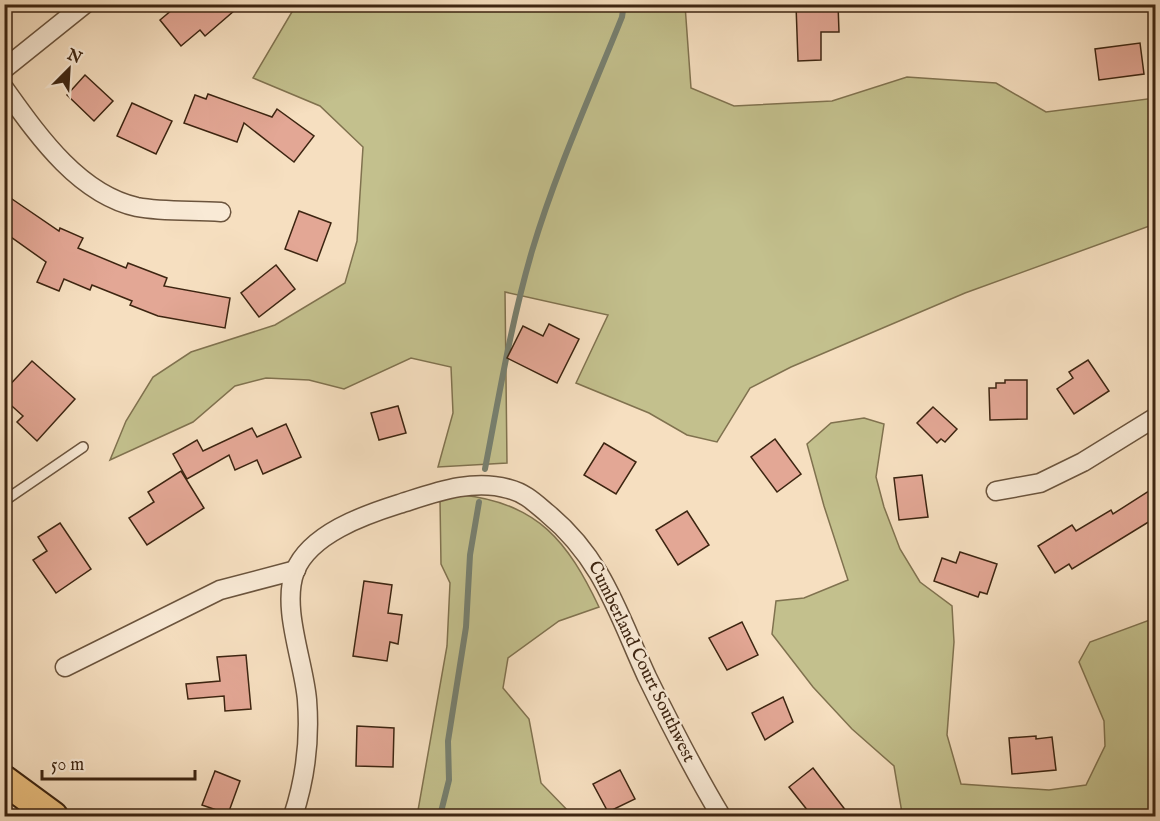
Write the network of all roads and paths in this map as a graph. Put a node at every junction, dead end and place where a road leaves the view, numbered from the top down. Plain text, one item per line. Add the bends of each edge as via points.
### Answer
1 (85, 4) edge
2 (4, 69) edge
3 (4, 88) edge
4 (221, 212) dead end
5 (1155, 417) edge
6 (83, 447) dead end
7 (996, 491) dead end
8 (4, 501) edge
9 (296, 570) junction
10 (65, 667) dead end
11 (4, 780) edge
12 (53, 816) edge
13 (293, 816) edge
14 (721, 816) edge

1 - 2 street
3 - 4 street via 34,130 78,175 104,195 137,207
5 - 7 street via 1083,462 1040,483
6 - 8 lane
9 - 10 street via 220,590
9 - 13 street via 291,590 307,700 307,754
9 - 14 street, Cumberland Court Southwest via 307,552 328,536 385,508 452,487 508,488 528,496 570,531 589,555 612,594 647,677 694,770
11 - 12 highway

